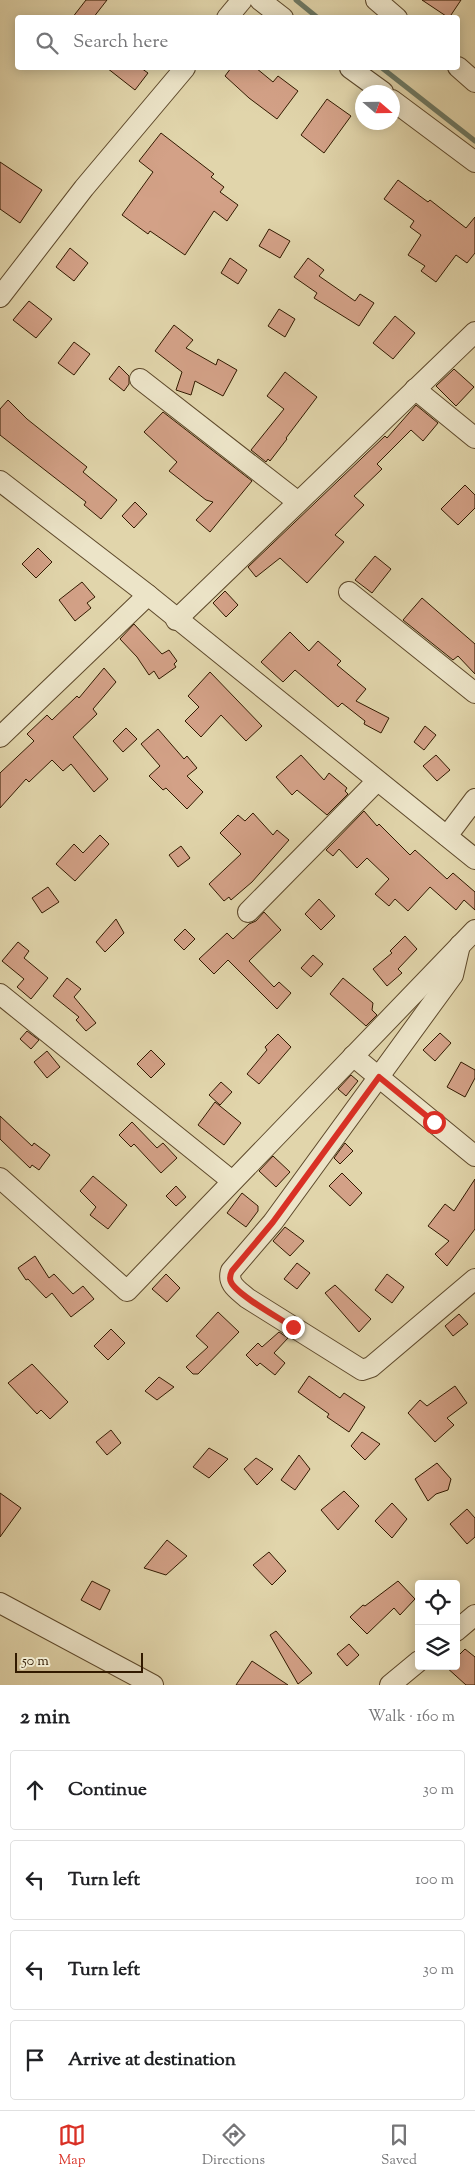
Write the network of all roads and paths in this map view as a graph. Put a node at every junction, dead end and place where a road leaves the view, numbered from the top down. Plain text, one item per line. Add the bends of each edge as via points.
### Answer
1 (242, 0) edge
2 (260, 0) edge
3 (381, 2) edge
4 (230, 15) edge
5 (279, 15) edge
6 (394, 15) edge
7 (460, 69) edge
8 (183, 70) edge
9 (353, 70) edge
10 (475, 82) edge
11 (373, 85) edge
12 (400, 106) edge
13 (475, 162) edge
14 (0, 296) edge
15 (475, 332) edge
16 (140, 379) dead end
17 (415, 390) junction
18 (475, 438) edge
19 (0, 481) edge
20 (298, 502) junction
21 (349, 592) dead end
22 (148, 595) junction
23 (176, 620) junction
24 (475, 693) edge
25 (0, 737) edge
26 (377, 780) junction
27 (475, 799) edge
28 (447, 836) junction
29 (475, 859) edge
30 (248, 912) dead end
31 (475, 930) edge
32 (460, 945) junction
33 (0, 994) edge
34 (353, 1056) junction
35 (379, 1077) junction
36 (475, 1156) edge
37 (0, 1178) edge
38 (232, 1181) junction
39 (475, 1279) edge
40 (0, 1603) edge
41 (475, 1615) edge
42 (460, 1628) edge
43 (415, 1664) edge
44 (153, 1685) edge
45 (390, 1685) edge

1 - 4 street
2 - 5 street
3 - 6 street
7 - 10 street
8 - 14 street via 84,188
9 - 11 street
12 - 13 street
15 - 17 street
16 - 20 street
17 - 18 street
17 - 20 street
19 - 22 street
20 - 23 street
21 - 24 street
22 - 23 street
22 - 25 street
23 - 26 street
26 - 28 street
26 - 30 street
27 - 28 street
28 - 29 street
31 - 32 street
32 - 34 street
32 - 35 street via 453,975
33 - 38 street
34 - 35 street
34 - 38 street
35 - 36 street
35 - 39 street via 273,1222 232,1271 229,1277 232,1284 247,1298 362,1370 371,1367
37 - 38 street via 127,1291
40 - 44 street
41 - 42 street
43 - 45 street

